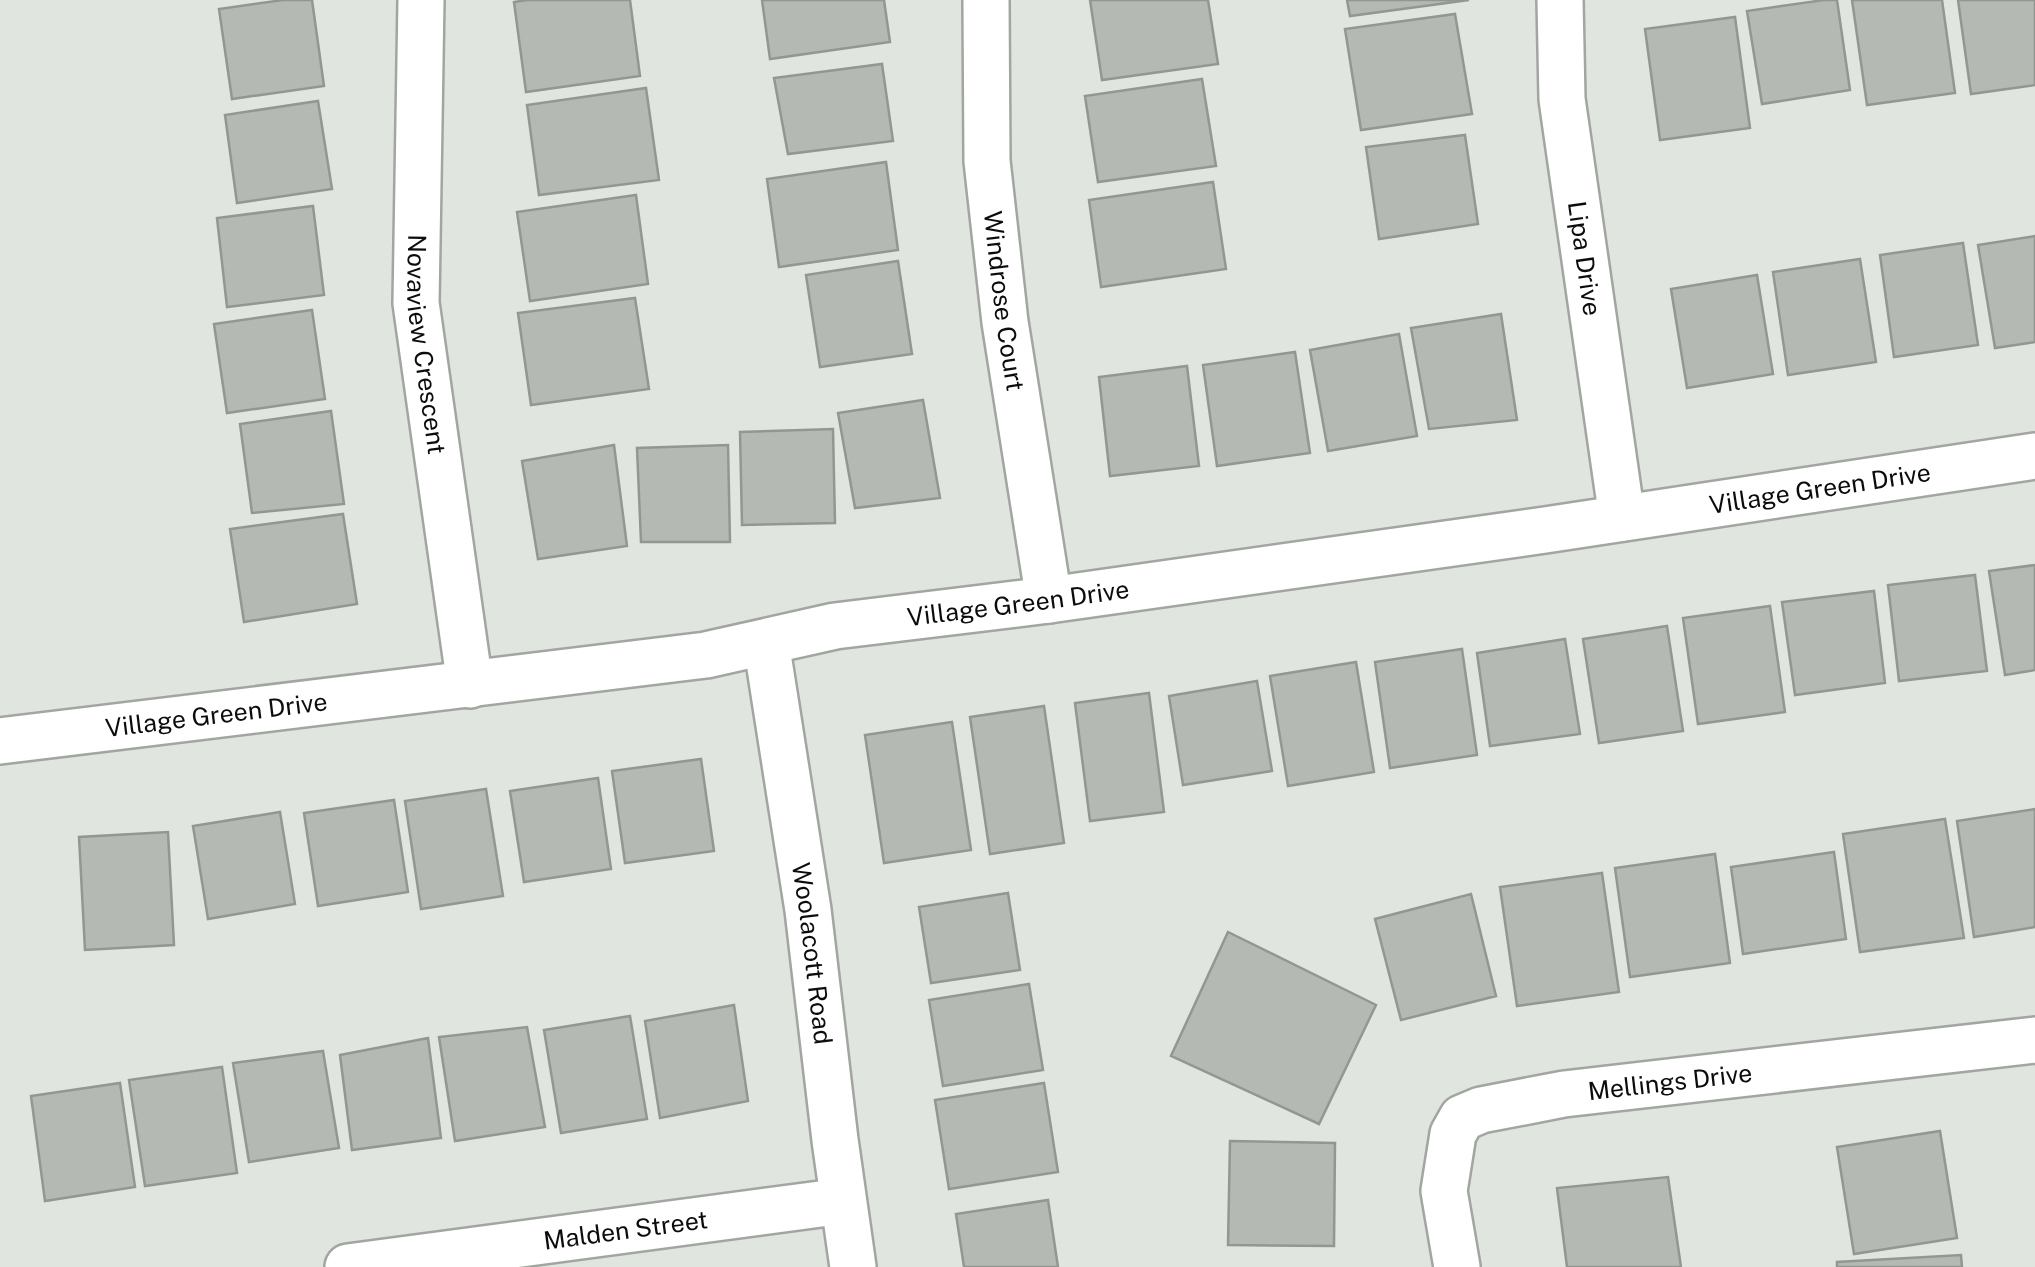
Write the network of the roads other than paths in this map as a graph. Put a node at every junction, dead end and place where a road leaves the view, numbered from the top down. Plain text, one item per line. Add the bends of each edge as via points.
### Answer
1 (421, 0) edge
2 (986, 0) edge
3 (1560, 0) edge
4 (2035, 456) edge
5 (1622, 518) junction
6 (1049, 600) junction
7 (766, 642) junction
8 (470, 685) junction
9 (0, 741) edge
10 (2035, 1040) edge
11 (843, 1201) junction
12 (348, 1267) edge
13 (853, 1267) edge
14 (1457, 1267) edge

1 - 8 street, Novaview Crescent via 416,302
2 - 6 street, Windrose Court via 987,161
3 - 5 street, Lipa Drive via 1562,99
4 - 5 street, Village Green Drive
5 - 6 street, Village Green Drive
6 - 7 street, Village Green Drive via 836,626
7 - 8 street, Village Green Drive
7 - 11 street, Woolacott Road via 808,910
8 - 9 street, Village Green Drive
10 - 14 street, Mellings Drive via 1564,1094 1480,1110 1462,1118 1453,1134 1444,1191
11 - 12 street, Malden Street
11 - 13 street, Woolacott Road

